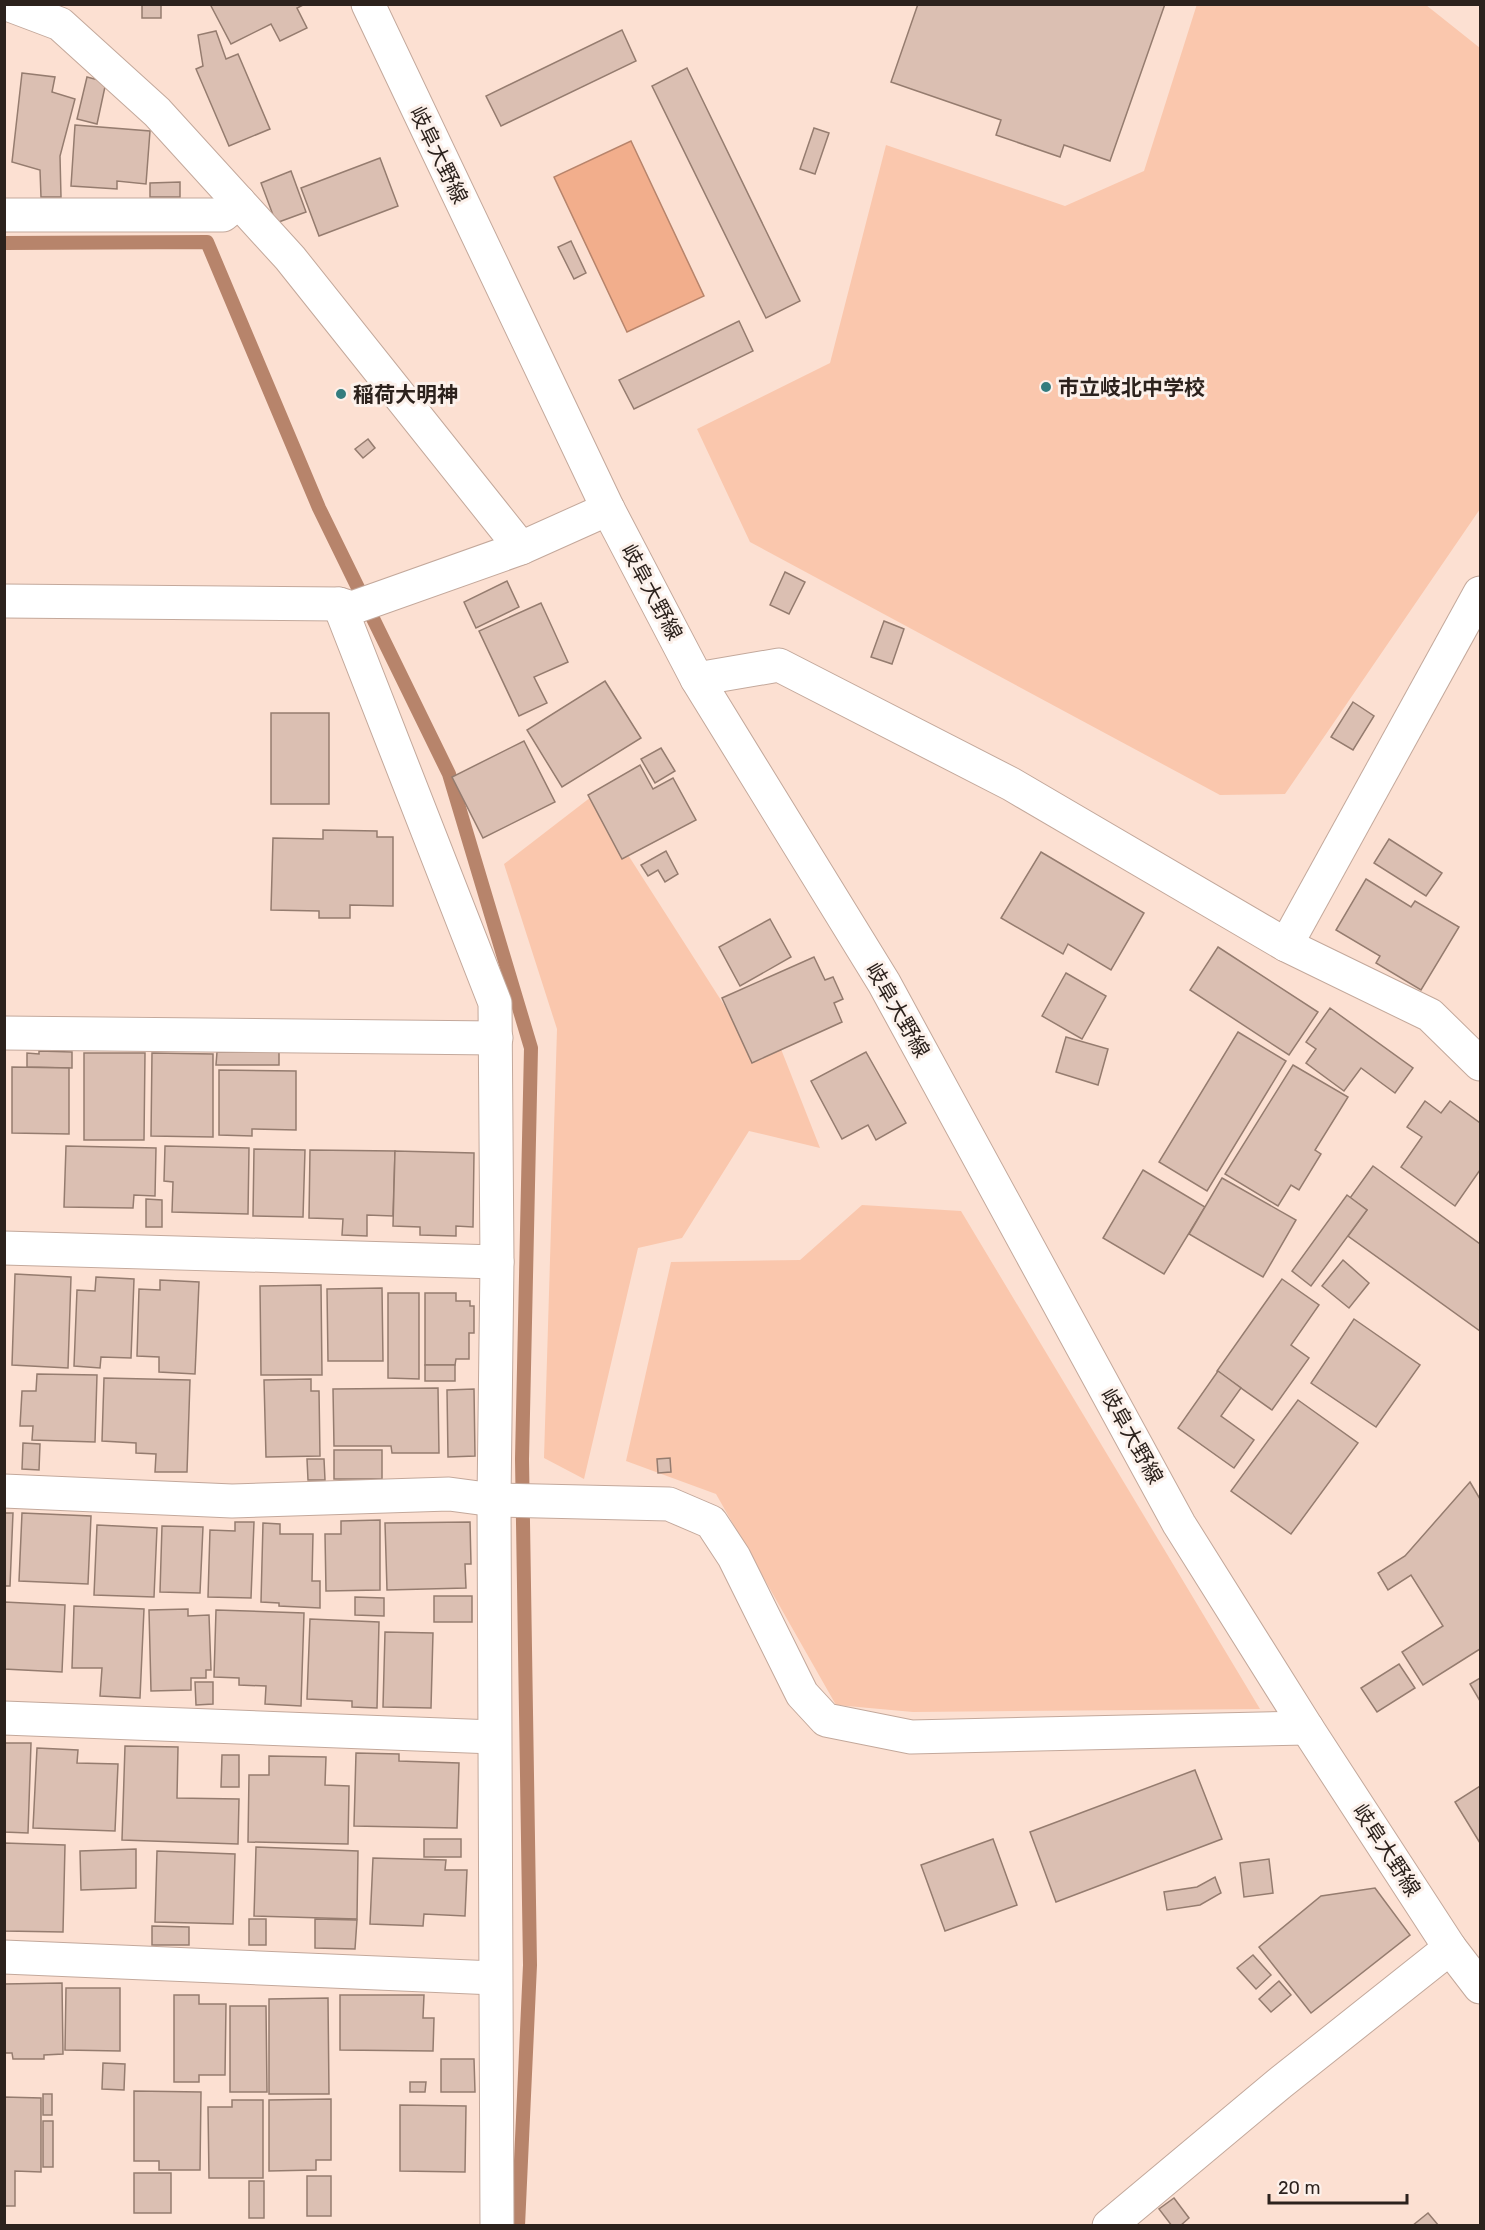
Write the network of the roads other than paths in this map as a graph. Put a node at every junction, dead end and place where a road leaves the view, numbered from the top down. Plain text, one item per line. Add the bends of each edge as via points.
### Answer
1 (7, 4) edge
2 (368, 4) edge
3 (239, 202) junction
4 (4, 215) edge
5 (608, 509) junction
6 (521, 548) junction
7 (1480, 593) edge
8 (4, 602) edge
9 (339, 604) junction
10 (697, 679) junction
11 (1286, 945) junction
12 (4, 1033) edge
13 (495, 1038) junction
14 (1480, 1064) edge
15 (4, 1248) edge
16 (497, 1262) junction
17 (4, 1491) edge
18 (494, 1500) junction
19 (4, 1718) edge
20 (1307, 1728) junction
21 (494, 1737) junction
22 (1450, 1948) junction
23 (4, 1957) edge
24 (495, 1978) junction
25 (1480, 1987) edge
26 (497, 2226) edge
27 (1109, 2226) edge

1 - 3 street via 60,24 157,112
2 - 5 street, 岐阜大野線
3 - 4 street via 223,215
3 - 6 street via 290,258
5 - 6 street
5 - 10 street, 岐阜大野線
6 - 9 street via 351,608
7 - 11 street
8 - 9 street
9 - 13 street via 495,1003
10 - 11 street via 779,665 1011,784
10 - 20 street, 岐阜大野線 via 884,983 1179,1524
11 - 14 street via 1430,1015
12 - 13 street
13 - 16 street
15 - 16 street
16 - 18 street
17 - 18 street via 232,1501 449,1494
18 - 20 street via 669,1504 711,1522 734,1557 802,1694 826,1720 911,1737
18 - 21 street
19 - 21 street
20 - 22 street, 岐阜大野線
21 - 24 street
22 - 25 street, 岐阜大野線
22 - 27 street
23 - 24 street
24 - 26 street

